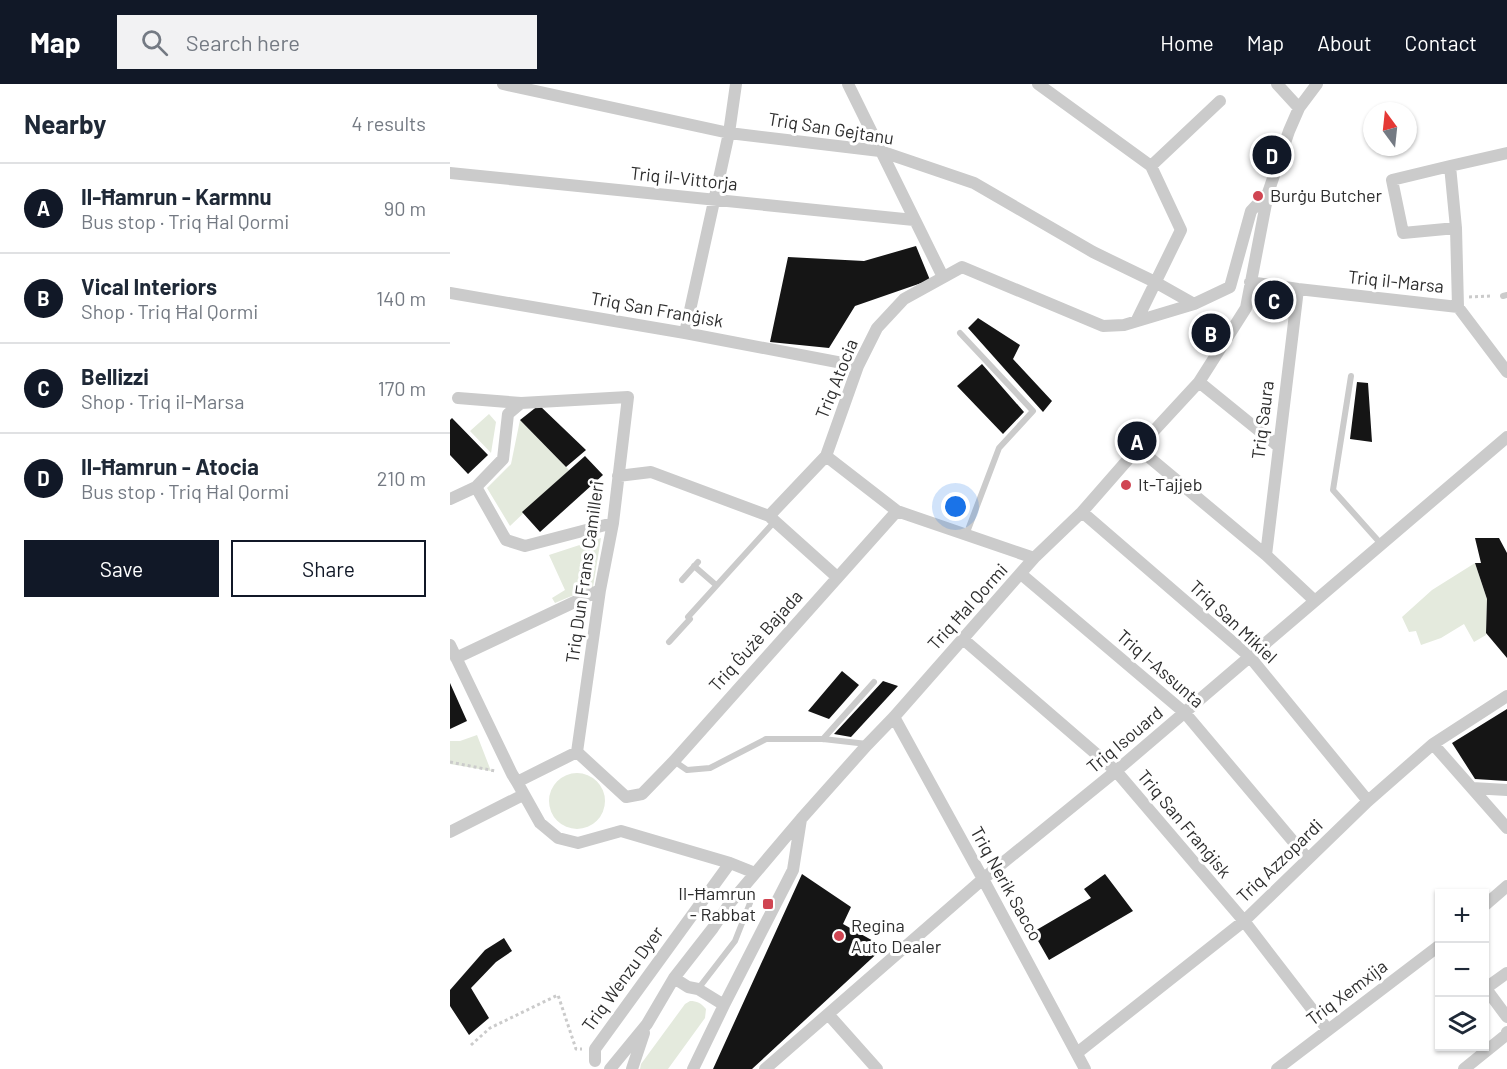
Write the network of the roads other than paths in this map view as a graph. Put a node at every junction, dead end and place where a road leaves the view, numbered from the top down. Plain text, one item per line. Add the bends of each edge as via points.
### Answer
1 (503, 84) edge
2 (736, 84) edge
3 (848, 84) edge
4 (1038, 84) edge
5 (1277, 84) edge
6 (1317, 84) edge
7 (1220, 100) dead end
8 (1299, 108) junction
9 (729, 132) junction
10 (880, 151) junction
11 (1507, 153) edge
12 (1151, 166) junction
13 (1450, 166) junction
14 (450, 173) edge
15 (1268, 193) junction
16 (714, 200) junction
17 (914, 220) junction
18 (1456, 228) junction
19 (943, 277) junction
20 (1155, 282) junction
21 (1250, 282) junction
22 (1230, 287) joint
23 (1298, 289) junction
24 (450, 293) edge
25 (1458, 302) junction
26 (1194, 304) junction
27 (1137, 320) junction
28 (685, 333) junction
29 (960, 333) dead end
30 (858, 366) junction
31 (1507, 372) edge
32 (1351, 376) dead end
33 (1199, 382) junction
34 (458, 398) dead end
35 (521, 403) junction
36 (1507, 437) edge
37 (1278, 446) junction
38 (1138, 448) junction
39 (826, 456) junction
40 (618, 476) junction
41 (476, 487) junction
42 (450, 499) edge
43 (897, 511) junction
44 (1082, 512) junction
45 (772, 518) junction
46 (613, 523) junction
47 (966, 535) junction
48 (1382, 545) junction
49 (1266, 555) junction
50 (1034, 558) junction
51 (1021, 574) junction
52 (837, 577) junction
53 (682, 580) dead end
54 (716, 585) junction
55 (600, 590) junction
56 (1315, 601) junction
57 (963, 639) junction
58 (669, 642) dead end
59 (450, 645) edge
60 (1250, 657) junction
61 (456, 658) junction
62 (874, 682) dead end
63 (1507, 696) edge
64 (1185, 713) junction
65 (894, 717) junction
66 (823, 739) junction
67 (867, 744) junction
68 (1433, 744) junction
69 (577, 752) junction
70 (674, 761) junction
71 (1116, 771) junction
72 (514, 778) junction
73 (1472, 788) junction
74 (1507, 790) edge
75 (523, 795) junction
76 (1368, 801) junction
77 (801, 819) junction
78 (1507, 828) edge
79 (450, 832) edge
80 (1308, 859) junction
81 (730, 863) junction
82 (755, 873) junction
83 (983, 879) junction
84 (745, 884) junction
85 (1507, 886) edge
86 (1489, 902) edge
87 (1244, 921) junction
88 (1435, 949) edge
89 (1507, 974) edge
90 (674, 978) junction
91 (1489, 985) edge
92 (698, 989) junction
93 (1489, 992) edge
94 (724, 1005) junction
95 (1506, 1013) edge
96 (828, 1014) junction
97 (647, 1024) junction
98 (1328, 1030) junction
99 (1507, 1032) edge
100 (1077, 1053) junction
101 (595, 1055) road end
102 (610, 1069) edge
103 (632, 1069) edge
104 (693, 1069) edge
105 (765, 1069) edge
106 (877, 1069) edge
107 (1085, 1069) edge
108 (1277, 1069) edge
109 (1464, 1069) edge

1 - 9 street, Triq San Gejtanu
2 - 9 street
3 - 10 street
4 - 12 street
5 - 8 street
6 - 8 street, Triq Ħal Qormi
7 - 12 street
8 - 15 street, Triq Ħal Qormi
9 - 10 street, Triq San Gejtanu
9 - 16 street
10 - 17 street
10 - 20 street, Triq San Gejtanu via 974,183 1093,252
11 - 13 street
12 - 20 street via 1181,230
13 - 18 street
13 - 18 street via 1392,180 1403,233
14 - 16 street, Triq il-Vittorja
15 - 21 street, Triq Ħal Qormi
15 - 22 street, Triq Ħal Qormi via 1251,211
16 - 17 street, Triq il-Vittorja
16 - 28 street
17 - 19 street
18 - 25 street
19 - 27 street, Triq Atocia via 962,267 1103,326
19 - 30 street, Triq Atocia via 904,299 877,328
20 - 26 street, Triq San Gejtanu
20 - 27 street
21 - 23 street, Triq il-Marsa
21 - 33 street, Triq Ħal Qormi via 1246,308
22 - 26 street, Triq Atocia
23 - 25 street, Triq il-Marsa
23 - 37 street, Triq Saura
24 - 28 street, Triq San Franġisk
25 - 31 street, Triq il-Marsa
26 - 27 street, Triq Atocia
28 - 30 street, Triq San Franġisk
29 - 47 lane via 1033,411 999,448
30 - 39 street, Triq Atocia
32 - 48 lane via 1333,490
33 - 37 street
33 - 38 street, Triq Ħal Qormi
34 - 35 street
35 - 40 street, Triq Dun Frans Camilleri via 628,397
35 - 41 street via 508,414 503,459
36 - 48 street, Triq Isouard
37 - 49 street, Triq Saura
38 - 44 street, Triq Ħal Qormi
38 - 49 street
39 - 43 street
39 - 45 street
40 - 45 street via 651,472
40 - 46 street, Triq Dun Frans Camilleri
41 - 42 street
41 - 46 street via 506,540 525,546
43 - 47 street
43 - 52 street, Triq Ġużè Bajada
44 - 50 street, Triq Ħal Qormi
44 - 60 street, Triq San Mikiel
45 - 52 street
45 - 54 lane
46 - 55 street, Triq Dun Frans Camilleri
47 - 50 street
48 - 56 street, Triq Isouard
49 - 56 street
50 - 51 street, Triq Ħal Qormi
51 - 57 street, Triq Ħal Qormi
51 - 64 street, Triq l-Assunta
52 - 70 street, Triq Ġużè Bajada
53 - 54 lane via 696,564
54 - 58 lane
55 - 61 street
55 - 69 street, Triq Dun Frans Camilleri
56 - 60 street, Triq Isouard
57 - 65 street, Triq Ħal Qormi
57 - 71 street, Triq San Franġisk
59 - 61 street
60 - 64 street, Triq Isouard
60 - 76 street, Triq San Mikiel
61 - 72 street
62 - 66 lane
63 - 68 street, Triq Azzopardi
64 - 71 street, Triq Isouard
64 - 80 street, Triq l-Assunta
65 - 67 street, Triq Ħal Qormi
65 - 83 street, Triq Nerik Sacco
66 - 67 lane
66 - 70 lane via 766,739 710,768 687,770
67 - 77 street, Triq Ħal Qormi
68 - 73 street
68 - 76 street, Triq Azzopardi
69 - 70 street, Triq Ġużè Bajada via 627,797 642,794
69 - 72 street
71 - 83 street, Triq Isouard
71 - 87 street, Triq San Franġisk
72 - 75 street
73 - 74 street
73 - 78 street
75 - 79 street
75 - 81 street via 540,823 558,838 578,843 621,831
76 - 80 street, Triq Azzopardi
77 - 82 street, Triq Ħal Qormi
77 - 94 street via 793,870
80 - 87 street, Triq Azzopardi
81 - 82 street
81 - 101 street, Triq Wenzu Dyer
82 - 84 street, Triq Ħal Qormi
83 - 96 street, Triq Isouard
83 - 100 street, Triq Nerik Sacco
84 - 90 street, Triq Ħal Qormi
84 - 92 lane via 750,903 735,941
85 - 86 street
87 - 98 street, Triq San Franġisk
87 - 100 street, Triq Azzopardi
88 - 98 street, Triq Xemxija
89 - 91 street
90 - 92 street
90 - 97 street, Triq Ħal Qormi
92 - 94 street
93 - 95 street
94 - 104 street
96 - 105 street, Triq Isouard
96 - 106 street
97 - 102 street, Triq Ħal Qormi
97 - 103 street, Triq Ħal Qormi
98 - 108 street, Triq Xemxija
99 - 109 street
100 - 107 street, Triq Nerik Sacco

